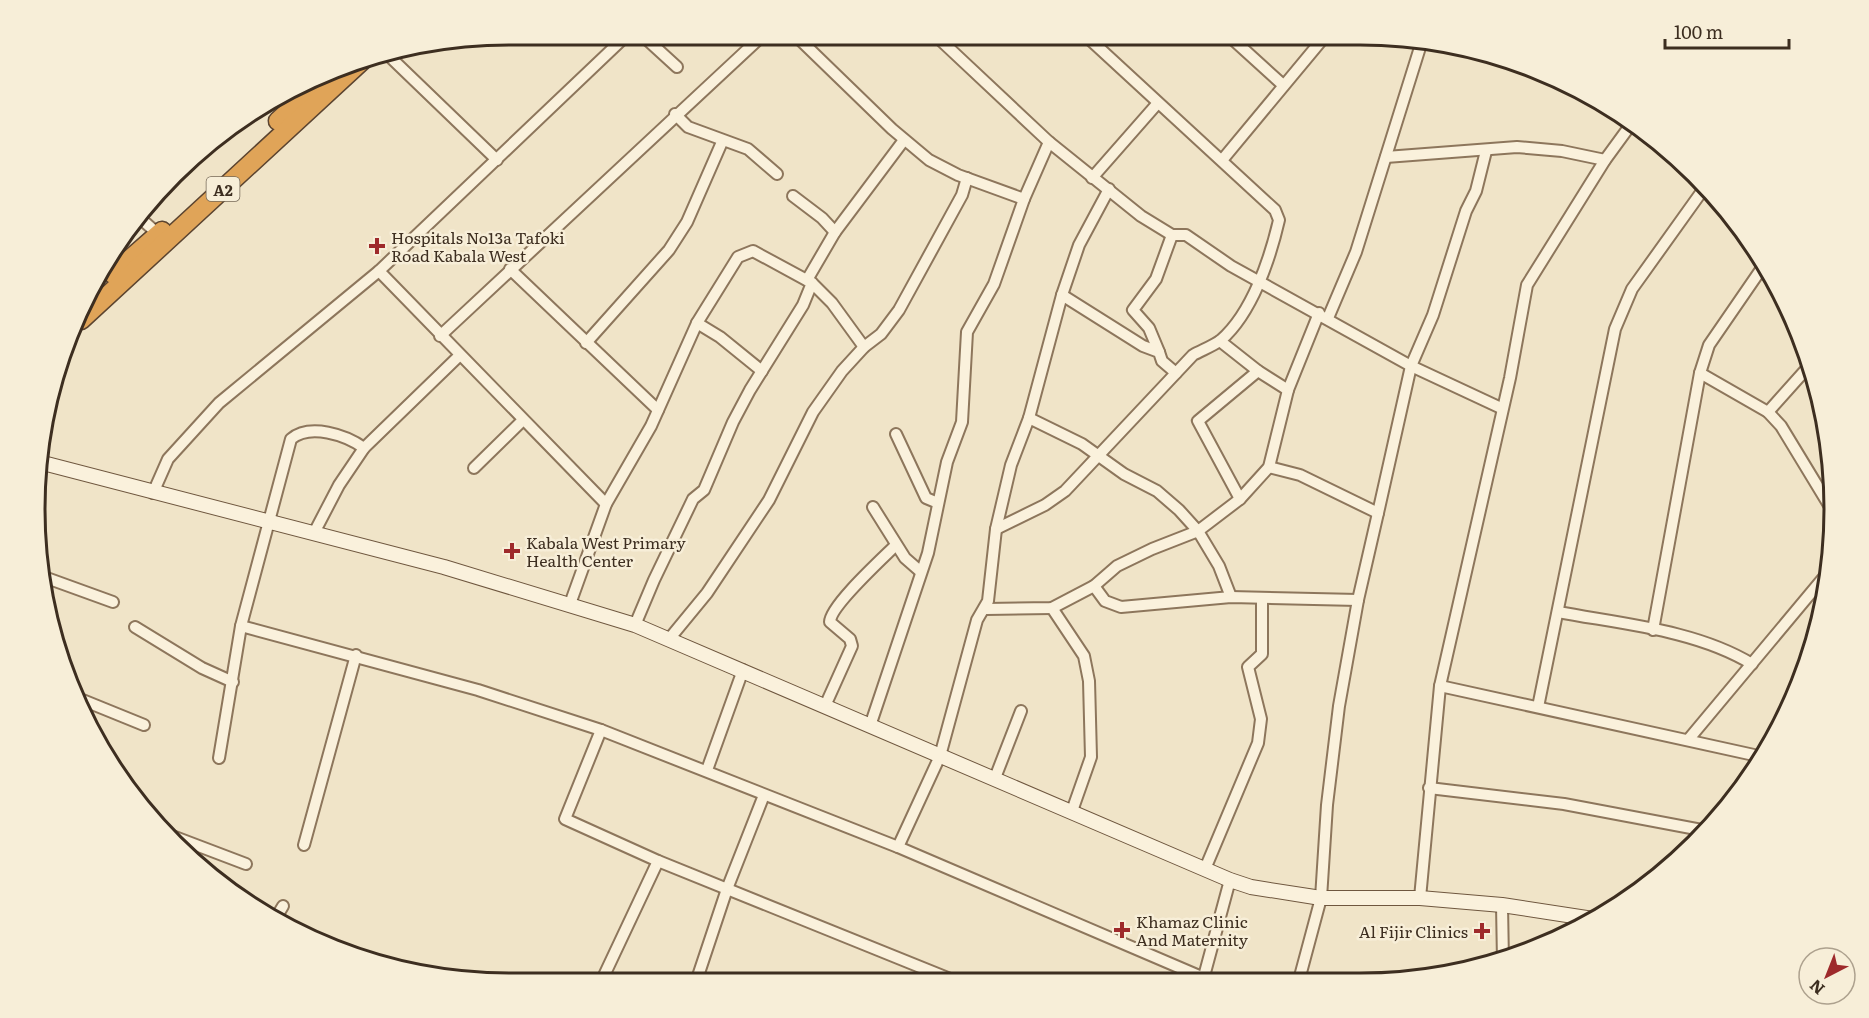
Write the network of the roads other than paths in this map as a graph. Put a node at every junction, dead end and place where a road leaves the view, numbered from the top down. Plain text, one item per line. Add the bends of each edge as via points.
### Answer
1 (617, 45) edge
2 (653, 45) edge
3 (752, 45) edge
4 (805, 45) edge
5 (946, 45) edge
6 (1095, 45) edge
7 (1239, 45) edge
8 (1317, 45) edge
9 (1420, 49) edge
10 (393, 60) edge
11 (676, 67) dead end
12 (347, 74) edge
13 (1283, 85) junction
14 (300, 95) edge
15 (1157, 104) junction
16 (675, 114) junction
17 (1627, 130) edge
18 (904, 140) junction
19 (722, 142) junction
20 (1049, 142) junction
21 (1486, 152) junction
22 (1386, 157) junction
23 (1223, 159) junction
24 (497, 160) junction
25 (1605, 160) junction
26 (777, 174) dead end
27 (967, 178) junction
28 (1092, 178) junction
29 (1109, 189) junction
30 (1700, 194) edge
31 (793, 196) dead end
32 (1024, 199) junction
33 (145, 222) edge
34 (835, 232) junction
35 (158, 234) junction
36 (1172, 235) junction
37 (510, 269) junction
38 (378, 271) junction
39 (1759, 272) edge
40 (1258, 280) junction
41 (105, 282) edge
42 (809, 282) junction
43 (1062, 295) junction
44 (89, 313) edge
45 (1324, 316) junction
46 (697, 323) junction
47 (440, 336) junction
48 (1220, 341) junction
49 (586, 343) junction
50 (864, 347) junction
51 (1159, 352) junction
52 (459, 356) junction
53 (1411, 366) junction
54 (762, 371) junction
55 (1258, 371) junction
56 (1176, 373) junction
57 (1700, 373) junction
58 (1803, 373) edge
59 (1288, 390) junction
60 (1501, 408) junction
61 (658, 410) junction
62 (1768, 412) junction
63 (1029, 418) junction
64 (522, 421) junction
65 (896, 434) dead end
66 (364, 448) junction
67 (1099, 455) junction
68 (47, 465) edge
69 (1269, 467) junction
70 (474, 468) dead end
71 (153, 494) junction
72 (1824, 496) edge
73 (1240, 499) junction
74 (938, 503) junction
75 (606, 504) junction
76 (873, 507) dead end
77 (1378, 513) junction
78 (268, 521) junction
79 (996, 529) junction
80 (1198, 531) junction
81 (314, 533) junction
82 (897, 545) junction
83 (921, 572) junction
84 (51, 579) edge
85 (1817, 585) edge
86 (1094, 586) junction
87 (1231, 597) junction
88 (1262, 598) junction
89 (1358, 600) junction
90 (113, 602) dead end
91 (570, 604) junction
92 (1052, 608) junction
93 (986, 609) junction
94 (1558, 612) junction
95 (635, 625) junction
96 (241, 626) junction
97 (135, 627) dead end
98 (1653, 630) junction
99 (670, 638) junction
100 (356, 656) junction
101 (1752, 664) junction
102 (743, 670) junction
103 (233, 682) junction
104 (1440, 686) junction
105 (87, 702) edge
106 (825, 706) junction
107 (1538, 707) junction
108 (1021, 711) dead end
109 (144, 725) dead end
110 (870, 726) junction
111 (601, 730) junction
112 (1688, 740) junction
113 (1753, 755) edge
114 (940, 756) junction
115 (219, 758) dead end
116 (707, 770) junction
117 (995, 778) junction
118 (1429, 788) junction
119 (764, 795) junction
120 (1072, 811) junction
121 (1696, 829) edge
122 (186, 841) edge
123 (304, 845) dead end
124 (898, 848) junction
125 (658, 861) junction
126 (246, 864) dead end
127 (1205, 869) junction
128 (1230, 880) junction
129 (727, 889) junction
130 (1321, 898) junction
131 (1420, 898) junction
132 (1502, 905) junction
133 (283, 906) dead end
134 (279, 912) edge
135 (1580, 917) edge
136 (1503, 950) edge
137 (605, 973) edge
138 (699, 973) edge
139 (935, 973) edge
140 (1189, 973) edge
141 (1205, 973) edge
142 (1301, 973) edge

1 - 24 street
2 - 11 street
3 - 16 street
4 - 18 street
5 - 20 street
6 - 15 street
7 - 13 street
8 - 13 street
9 - 22 street
10 - 24 street
12 - 44 highway, A2
13 - 23 street
14 - 35 highway, A2
15 - 23 street
15 - 28 street
16 - 19 street via 688,127
16 - 37 street
17 - 25 street
18 - 27 street via 928,160
18 - 34 street
19 - 26 street via 748,149
19 - 49 street via 687,222 669,250
20 - 28 street
20 - 32 street
21 - 22 street
21 - 25 street via 1517,147 1562,150
21 - 53 street via 1433,315
22 - 45 street via 1356,252
23 - 40 street via 1275,210 1279,220
24 - 38 street
25 - 60 street via 1527,285
27 - 32 street
27 - 50 street via 962,195 900,310
28 - 29 street
29 - 36 street
29 - 43 street via 1079,245
30 - 94 street via 1632,289 1615,329
31 - 34 street
32 - 74 street via 994,284 967,332 962,422 947,462
33 - 35 street
34 - 42 street
35 - 41 highway, A2
36 - 40 street via 1186,235
36 - 51 street via 1156,279 1133,310 1149,328
37 - 47 street
37 - 49 street
38 - 47 street
38 - 71 street via 219,403 168,459
39 - 57 street via 1709,345
40 - 45 street
40 - 48 street via 1240,321
42 - 46 street via 753,251 747,252 738,257
42 - 50 street via 832,303
42 - 54 street via 803,305
43 - 51 street
43 - 63 street
45 - 53 street
45 - 59 street
46 - 54 street
46 - 61 street
47 - 52 street
48 - 55 street
48 - 56 street via 1192,355
49 - 61 street
50 - 99 street via 813,412 769,500 707,593
51 - 56 street via 1162,361
52 - 64 street
52 - 66 street
53 - 60 street
53 - 77 street
54 - 95 street via 733,422 704,490 693,499 678,528
55 - 59 street
55 - 73 street via 1198,421
56 - 67 street
57 - 62 street
57 - 98 street
58 - 62 street
59 - 69 street
60 - 104 street
61 - 75 street
62 - 72 street via 1781,426
63 - 67 street
63 - 79 street via 1011,465
64 - 70 street
64 - 75 street
65 - 74 street via 926,498
66 - 78 street via 330,434 297,434 287,448
66 - 81 street
67 - 79 street via 1065,491
67 - 80 street via 1157,491
68 - 71 street
69 - 73 street
69 - 77 street via 1300,475
71 - 78 street
73 - 80 street
74 - 83 street
75 - 91 street
76 - 82 street
77 - 89 street
78 - 81 street
78 - 96 street
79 - 93 street
80 - 86 street via 1117,566
80 - 87 street via 1219,566
81 - 91 street
82 - 83 street
82 - 106 street via 830,616 830,622 850,639 852,646
83 - 110 street
84 - 90 street
85 - 101 street
86 - 87 street via 1106,602 1121,607
86 - 92 street
87 - 88 street
88 - 89 street
88 - 127 street via 1262,654 1248,668 1261,719 1258,743
89 - 130 street via 1327,805
91 - 95 street
92 - 93 street
92 - 120 street via 1083,656 1089,681 1091,757
93 - 114 street via 977,620
94 - 98 street
94 - 107 street
95 - 99 street
96 - 100 street
96 - 103 street
97 - 103 street
98 - 101 street via 1730,651
99 - 102 street
100 - 111 street
100 - 123 street
101 - 112 street
102 - 106 street
102 - 116 street
103 - 115 street
104 - 107 street
104 - 118 street
105 - 109 street
106 - 110 street
107 - 112 street
108 - 117 street
110 - 114 street
111 - 116 street
111 - 125 street via 565,819
112 - 113 street
114 - 117 street
114 - 124 street
116 - 119 street
117 - 120 street
118 - 121 street via 1564,804
118 - 131 street
119 - 124 street
119 - 129 street
120 - 127 street
122 - 126 street
124 - 140 street
125 - 129 street
125 - 137 street
127 - 128 street
128 - 130 street
128 - 141 street
129 - 138 street
129 - 139 street
130 - 131 street
130 - 142 street
131 - 132 street
132 - 135 street
132 - 136 street
133 - 134 street

